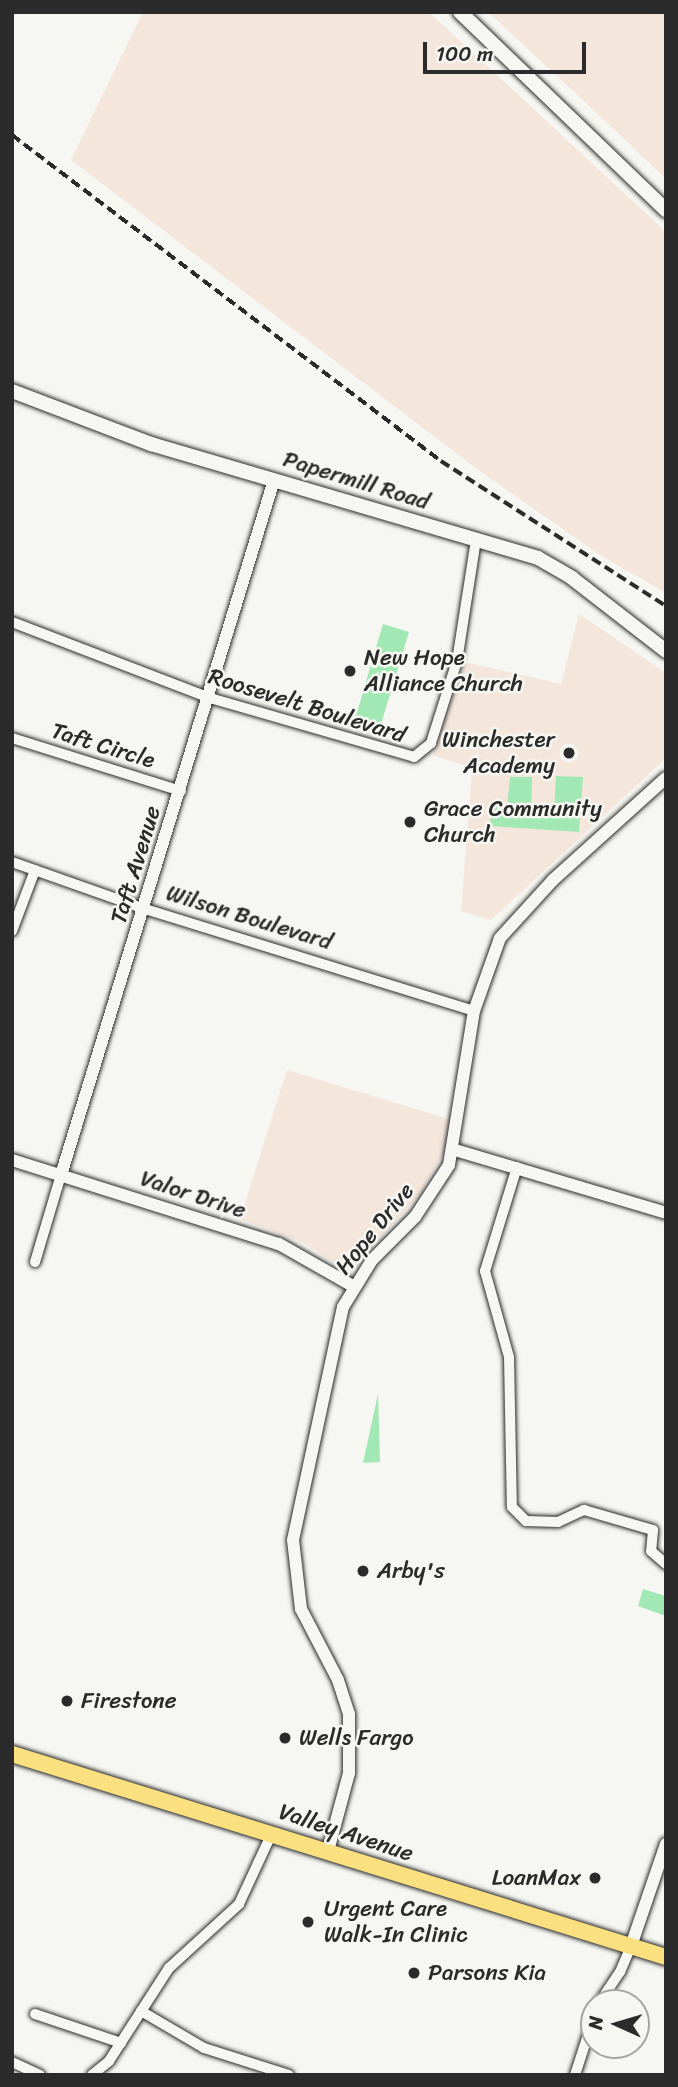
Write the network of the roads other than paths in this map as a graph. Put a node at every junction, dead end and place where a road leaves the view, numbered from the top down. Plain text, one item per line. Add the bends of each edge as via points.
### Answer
1 (460, 12) edge
2 (666, 210) edge
3 (12, 391) edge
4 (274, 480) junction
5 (476, 540) junction
6 (12, 622) edge
7 (666, 651) edge
8 (210, 698) junction
9 (12, 738) edge
10 (666, 778) edge
11 (181, 791) junction
12 (12, 862) edge
13 (35, 870) junction
14 (145, 909) junction
15 (12, 931) edge
16 (474, 1011) junction
17 (455, 1150) junction
18 (12, 1160) edge
19 (517, 1167) junction
20 (61, 1175) junction
21 (666, 1213) edge
22 (34, 1262) dead end
23 (353, 1286) junction
24 (666, 1564) edge
25 (12, 1754) edge
26 (272, 1833) junction
27 (666, 1844) edge
28 (328, 1851) junction
29 (631, 1946) junction
30 (666, 1957) edge
31 (608, 1989) edge
32 (141, 2011) junction
33 (35, 2014) dead end
34 (121, 2043) junction
35 (12, 2062) edge
36 (40, 2075) edge
37 (92, 2075) edge
38 (289, 2075) edge

1 - 2 main road
3 - 4 main road, Papermill Road via 110,430
4 - 5 main road, Papermill Road
4 - 8 street, Taft Avenue
5 - 7 main road, Papermill Road via 555,567
5 - 8 street, Roosevelt Boulevard via 460,647 425,752 404,757
6 - 8 street, Roosevelt Boulevard
8 - 11 street, Taft Avenue
9 - 11 street, Taft Circle
10 - 16 street, Hope Drive via 500,938
11 - 14 street, Taft Avenue
12 - 13 street, Wilson Boulevard
13 - 14 street, Wilson Boulevard
13 - 15 street
14 - 16 street, Wilson Boulevard
14 - 20 street, Taft Avenue
16 - 17 street, Hope Drive
17 - 19 street
17 - 23 street, Hope Drive via 415,1217
18 - 20 street, Valor Drive
19 - 21 street
19 - 24 street via 485,1271 509,1357 512,1507 526,1521 558,1522 584,1510 653,1530 651,1551
20 - 22 street, Taft Avenue
20 - 23 street, Valor Drive via 279,1244
23 - 28 street, Hope Drive via 339,1321 293,1540 301,1609 338,1680 349,1714 349,1773
25 - 26 main road, Valley Avenue
26 - 28 main road, Valley Avenue
26 - 32 street via 239,1904 169,1968
27 - 29 street
28 - 29 main road, Valley Avenue
29 - 30 main road, Valley Avenue
29 - 31 street
32 - 34 street
32 - 38 street via 204,2048
33 - 34 street
34 - 37 street via 109,2062
35 - 36 street

